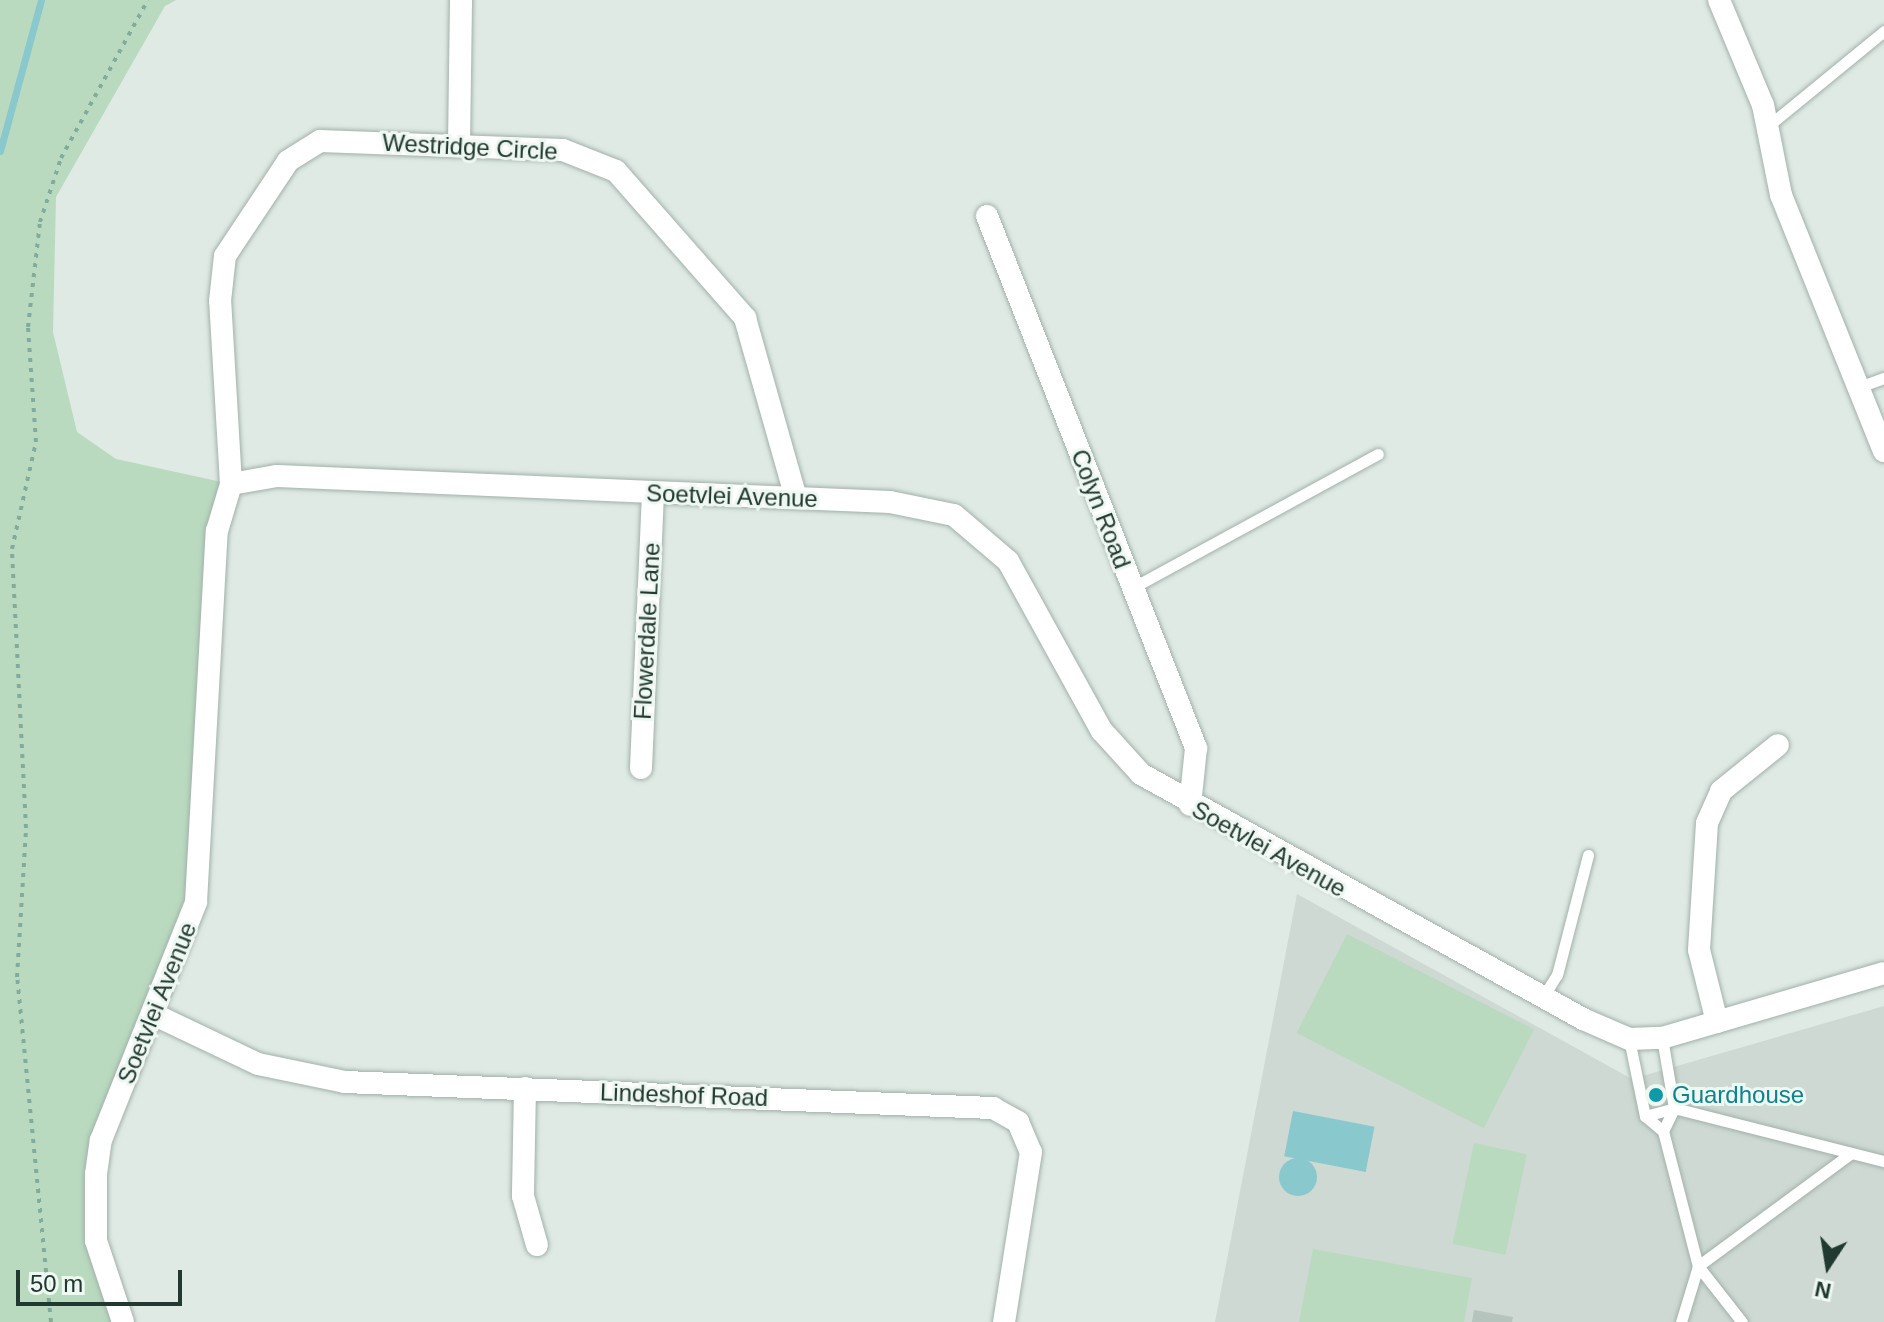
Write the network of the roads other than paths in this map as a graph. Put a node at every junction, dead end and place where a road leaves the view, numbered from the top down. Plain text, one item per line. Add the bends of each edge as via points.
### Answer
1 (461, 0) edge
2 (1719, 0) edge
3 (1884, 31) edge
4 (1768, 126) junction
5 (459, 145) junction
6 (987, 216) dead end
7 (1884, 378) edge
8 (1859, 387) junction
9 (1884, 451) edge
10 (1378, 454) dead end
11 (231, 484) junction
12 (653, 494) junction
13 (796, 498) junction
14 (1132, 588) junction
15 (1778, 745) dead end
16 (641, 768) dead end
17 (1190, 805) junction
18 (1588, 855) dead end
19 (1884, 973) edge
20 (1543, 997) junction
21 (153, 1014) junction
22 (1717, 1022) junction
23 (1662, 1038) junction
24 (1629, 1039) junction
25 (525, 1088) junction
26 (1674, 1108) junction
27 (1645, 1116) junction
28 (1663, 1131) junction
29 (1851, 1153) junction
30 (1884, 1161) edge
31 (537, 1245) dead end
32 (1698, 1266) junction
33 (123, 1322) edge
34 (1004, 1322) edge
35 (1681, 1322) edge
36 (1742, 1322) edge

1 - 5 street
2 - 4 street
3 - 4 lane
4 - 8 street via 1781,195
5 - 11 street, Westridge Circle via 320,141 288,161 230,238 220,301
5 - 13 street, Westridge Circle via 563,150 636,187 745,318
6 - 14 street, Colyn Road
7 - 8 lane
8 - 9 street
10 - 14 lane
11 - 12 street, Soetvlei Avenue via 277,476
11 - 21 street, Soetvlei Avenue via 217,531 201,874 188,932
12 - 13 street, Soetvlei Avenue
12 - 16 street, Flowerdale Lane
13 - 17 street, Soetvlei Avenue via 925,506 988,537 1102,731 1141,774
14 - 17 street, Colyn Road via 1196,748
15 - 22 street via 1721,791 1707,823 1699,950
17 - 20 street, Soetvlei Avenue
18 - 20 lane via 1557,975
19 - 22 street, Soetvlei Avenue
20 - 24 street, Soetvlei Avenue
21 - 25 street, Lindeshof Road via 294,1075
21 - 33 street, Soetvlei Avenue via 101,1140 96,1174 96,1241
22 - 23 street, Soetvlei Avenue
23 - 24 street, Soetvlei Avenue
23 - 26 lane
24 - 27 lane
25 - 31 street via 523,1196
25 - 34 street, Lindeshof Road via 1004,1112 1018,1122 1031,1152
26 - 27 lane
26 - 28 lane
26 - 29 lane
27 - 28 lane
28 - 32 lane
29 - 30 lane
29 - 32 lane
32 - 35 lane
32 - 36 lane

